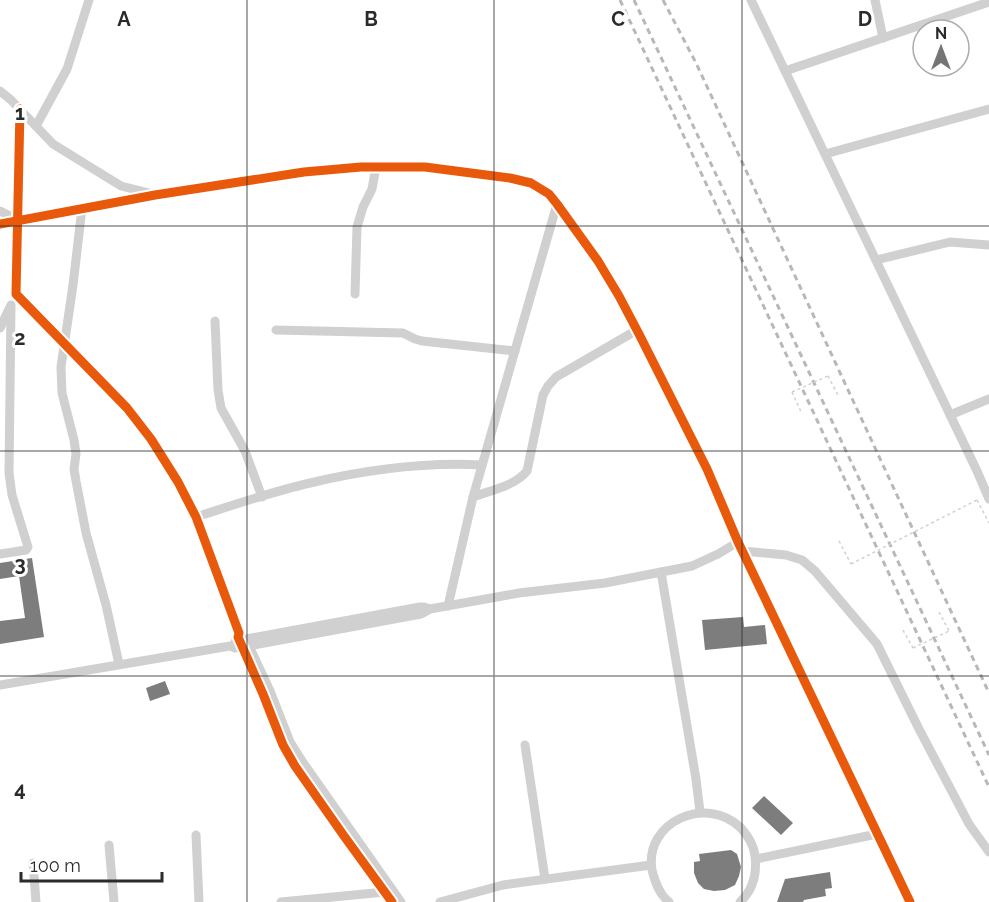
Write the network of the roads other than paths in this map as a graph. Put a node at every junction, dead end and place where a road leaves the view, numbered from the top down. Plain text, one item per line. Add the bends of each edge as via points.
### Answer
1 (89, 0) edge
2 (751, 0) edge
3 (875, 0) edge
4 (961, 0) edge
5 (989, 2) edge
6 (965, 10) junction
7 (883, 38) junction
8 (785, 72) junction
9 (0, 91) edge
10 (20, 109) junction
11 (989, 109) edge
12 (36, 126) junction
13 (825, 154) junction
14 (376, 167) junction
15 (155, 195) junction
16 (557, 204) junction
17 (82, 208) junction
18 (0, 211) edge
19 (18, 220) junction
20 (0, 224) edge
21 (989, 245) edge
22 (876, 260) junction
23 (16, 294) junction
24 (355, 294) dead end
25 (11, 304) junction
26 (215, 321) dead end
27 (0, 328) edge
28 (276, 330) dead end
29 (637, 330) junction
30 (65, 344) junction
31 (515, 351) junction
32 (989, 399) edge
33 (950, 416) junction
34 (482, 465) junction
35 (262, 497) junction
36 (473, 497) junction
37 (989, 499) edge
38 (196, 517) junction
39 (738, 542) junction
40 (743, 551) junction
41 (0, 554) edge
42 (660, 572) junction
43 (448, 606) junction
44 (243, 641) junction
45 (119, 664) junction
46 (0, 685) edge
47 (525, 745) dead end
48 (700, 812) junction
49 (877, 834) junction
50 (196, 835) dead end
51 (109, 845) dead end
52 (989, 852) edge
53 (756, 859) junction
54 (33, 863) dead end
55 (651, 865) junction
56 (545, 879) junction
57 (385, 892) junction
58 (36, 902) edge
59 (114, 902) edge
60 (200, 902) edge
61 (281, 902) edge
62 (290, 902) edge
63 (392, 902) edge
64 (401, 902) edge
65 (440, 902) edge
66 (669, 902) edge
67 (740, 902) edge
68 (910, 902) edge

1 - 12 street via 67,69
2 - 8 street
3 - 7 street
4 - 6 street
5 - 6 street
6 - 7 street
7 - 8 street
8 - 13 street
9 - 10 street
10 - 12 street
10 - 19 street
11 - 13 street
12 - 15 street via 53,144 121,186
13 - 22 street
14 - 15 street via 304,172
14 - 16 street via 425,167 520,180 540,188
14 - 24 street via 357,227
15 - 17 street
16 - 29 street via 598,261
16 - 31 street
17 - 19 street
17 - 30 street
18 - 19 street
19 - 20 street
19 - 23 street
21 - 22 street via 950,242
22 - 33 street
23 - 25 street
23 - 30 street
25 - 27 street
25 - 41 street via 9,473 28,547
26 - 35 street via 219,402
28 - 31 street via 403,333 434,343
29 - 36 street via 556,377 543,395 527,471 515,482
29 - 39 street via 707,469
30 - 38 street via 127,408 178,482
30 - 45 street via 62,393 74,440 76,481
31 - 34 street
32 - 33 street
33 - 37 street
34 - 35 street via 382,470 309,483
34 - 36 street
35 - 38 street
36 - 43 street
38 - 44 street
39 - 40 street
39 - 42 street via 692,566
40 - 49 street
40 - 52 street via 802,560 877,644 969,824
42 - 43 street
42 - 48 street
43 - 44 street via 421,614
44 - 45 street via 235,648
44 - 57 street via 283,745
44 - 64 street via 302,761
45 - 46 street
47 - 56 street
48 - 53 street via 718,814 734,822 747,834
48 - 55 street via 674,821 664,831
49 - 53 street
49 - 68 street
50 - 60 street
51 - 59 street
53 - 67 street via 752,885
54 - 58 street
55 - 56 street
55 - 66 street via 655,882
56 - 65 street via 503,885
57 - 62 street
57 - 63 street
61 - 62 street

